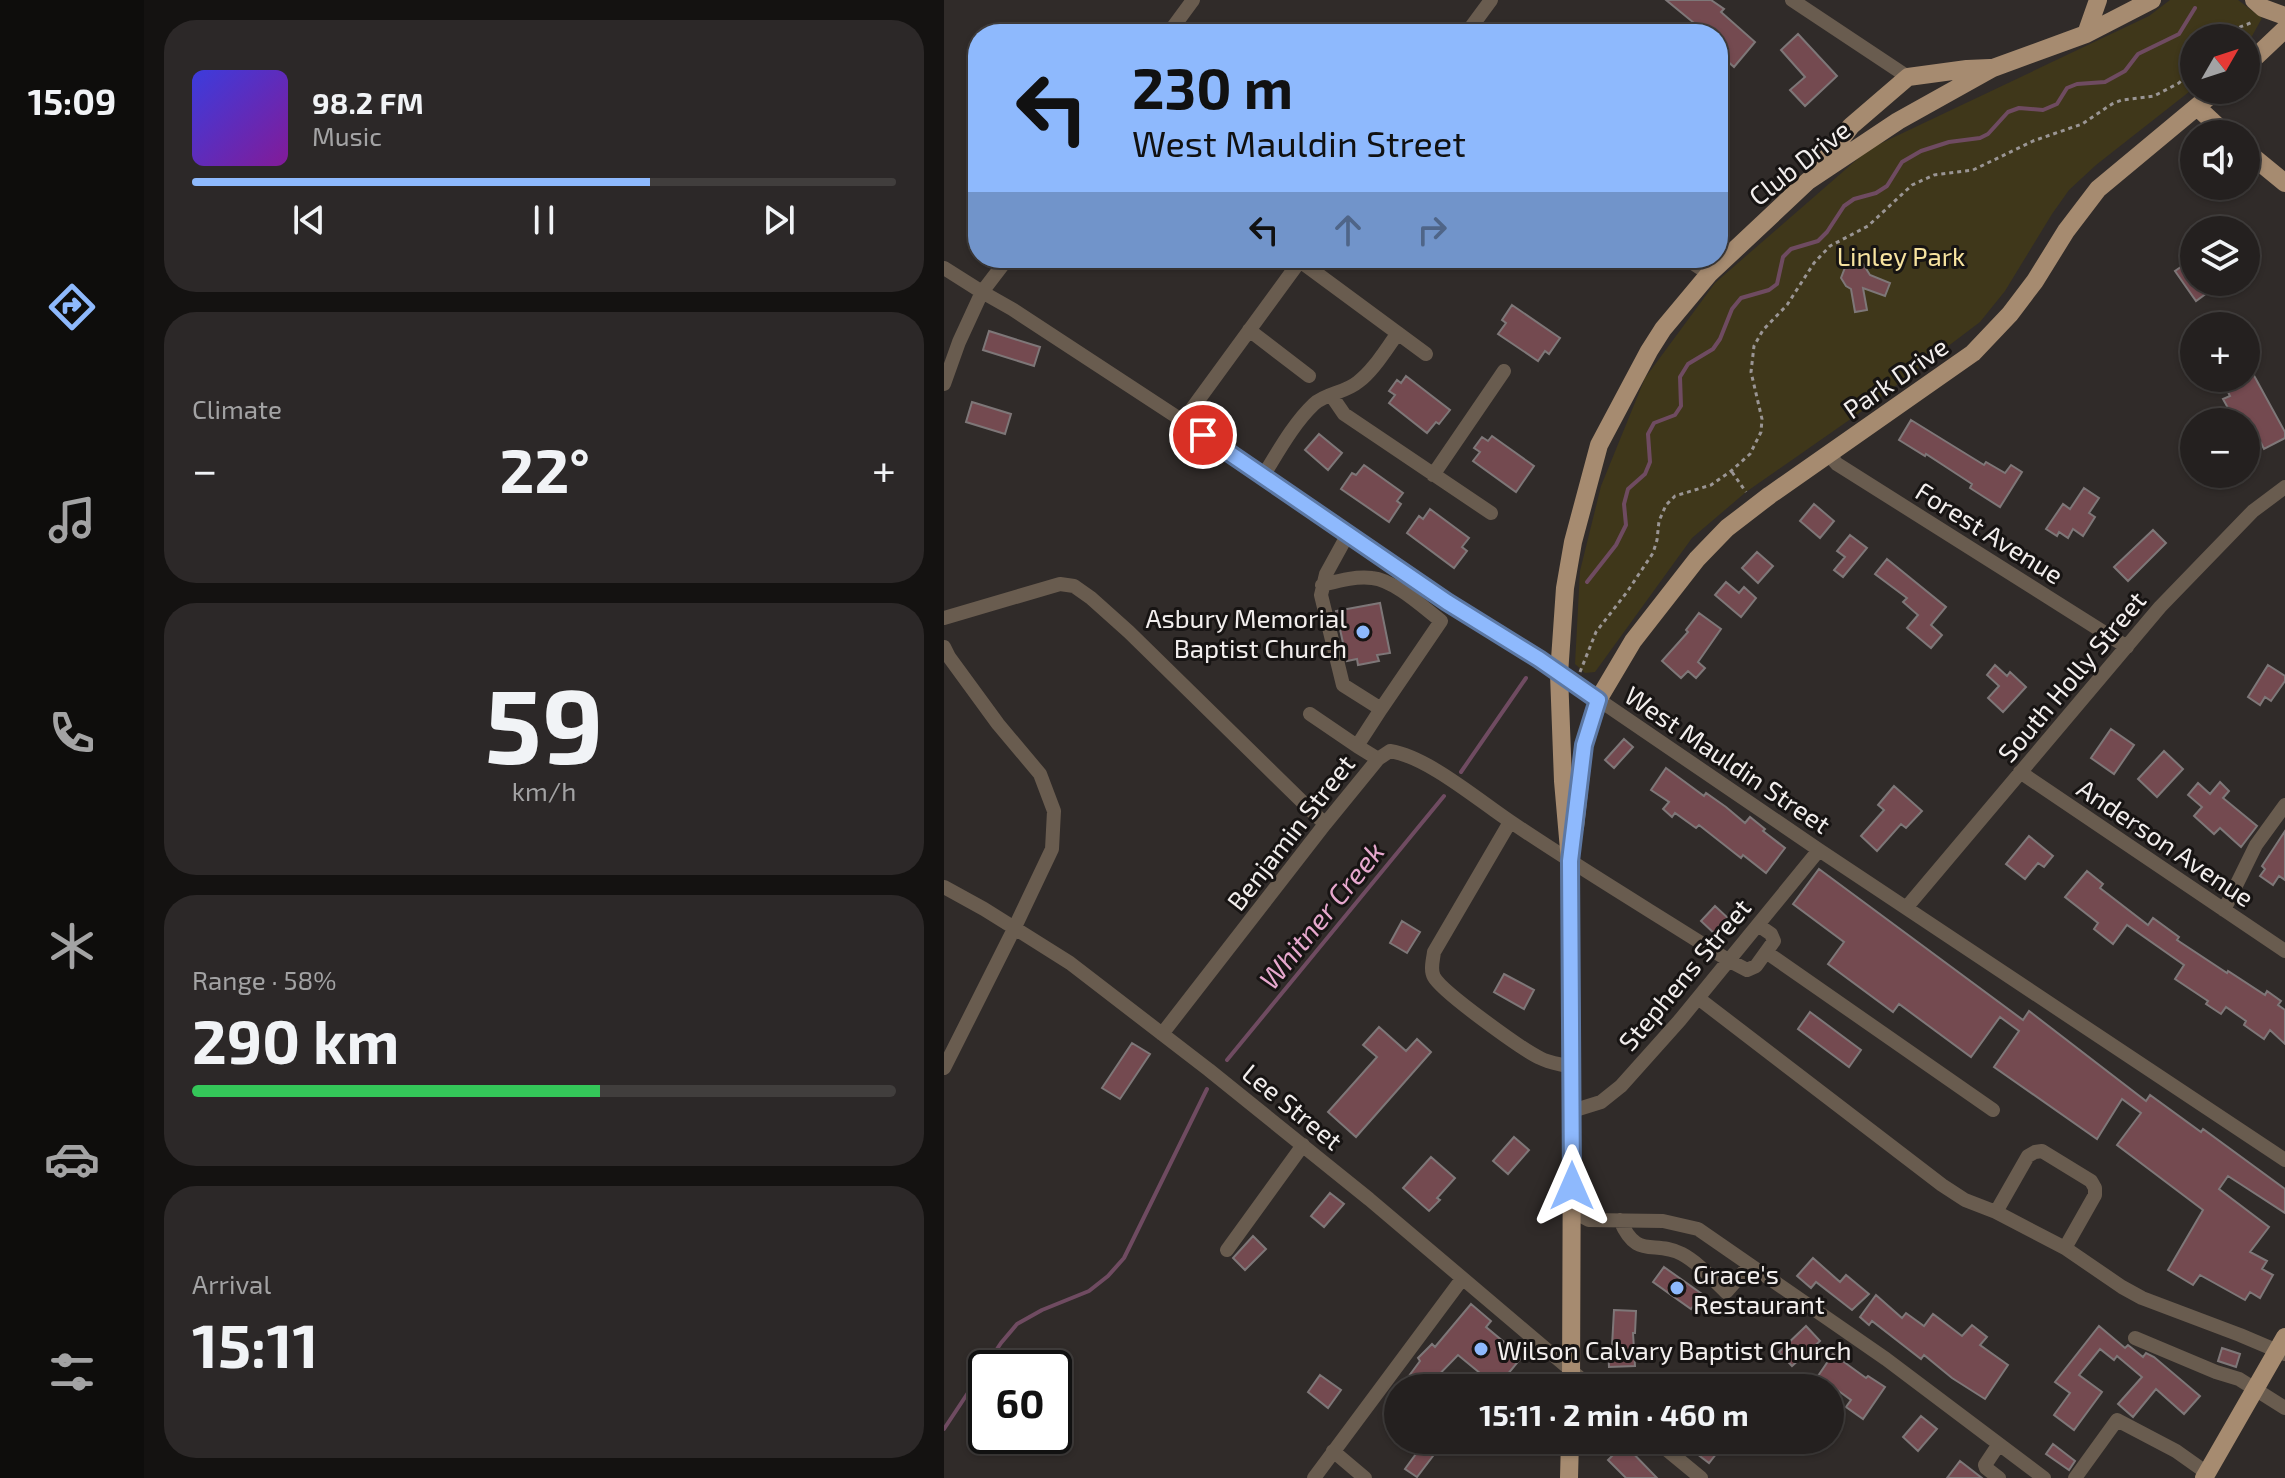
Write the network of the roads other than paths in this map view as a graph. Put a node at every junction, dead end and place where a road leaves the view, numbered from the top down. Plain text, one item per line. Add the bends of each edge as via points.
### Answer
1 (1193, 0) edge
2 (1491, 0) edge
3 (1792, 0) edge
4 (2098, 0) edge
5 (2152, 0) edge
6 (2258, 4) edge
7 (2285, 16) edge
8 (1175, 24) edge
9 (1473, 24) edge
10 (2285, 29) edge
11 (2086, 34) junction
12 (2260, 53) edge
13 (1993, 68) junction
14 (1908, 77) junction
15 (2201, 104) edge
16 (2197, 107) junction
17 (2211, 120) edge
18 (2260, 162) edge
19 (1808, 181) junction
20 (2285, 183) edge
21 (1728, 256) edge
22 (944, 268) edge
23 (1000, 268) edge
24 (1295, 268) edge
25 (1312, 268) edge
26 (1700, 268) edge
27 (1715, 268) edge
28 (1709, 274) junction
29 (982, 292) junction
30 (1249, 330) junction
31 (1398, 333) junction
32 (1426, 354) dead end
33 (1504, 371) dead end
34 (1309, 376) dead end
35 (944, 384) edge
36 (1331, 395) junction
37 (1183, 421) junction
38 (1829, 455) junction
39 (1433, 475) junction
40 (1263, 476) junction
41 (2285, 487) edge
42 (1491, 513) dead end
43 (1348, 534) junction
44 (1322, 585) junction
45 (944, 618) edge
46 (944, 647) edge
47 (2127, 647) junction
48 (1559, 674) junction
49 (1598, 700) junction
50 (1381, 709) junction
51 (1310, 714) dead end
52 (1357, 746) junction
53 (1378, 759) junction
54 (2020, 772) junction
55 (2285, 805) edge
56 (1510, 822) junction
57 (1325, 824) junction
58 (1819, 850) junction
59 (1570, 861) junction
60 (944, 887) edge
61 (1906, 908) junction
62 (2224, 910) junction
63 (1758, 925) junction
64 (1014, 929) junction
65 (2285, 951) edge
66 (1766, 952) junction
67 (1728, 960) junction
68 (1698, 998) junction
69 (1162, 1034) junction
70 (1571, 1067) junction
71 (944, 1068) edge
72 (1993, 1110) dead end
73 (1572, 1111) junction
74 (1303, 1145) junction
75 (2285, 1160) edge
76 (1572, 1211) junction
77 (1996, 1212) junction
78 (1620, 1220) junction
79 (2065, 1248) junction
80 (1227, 1250) dead end
81 (1749, 1266) junction
82 (1462, 1279) junction
83 (2135, 1338) dead end
84 (2283, 1348) edge
85 (1566, 1374) edge
86 (1571, 1374) edge
87 (2256, 1389) junction
88 (2285, 1408) edge
89 (1999, 1444) junction
90 (1333, 1451) junction
91 (1570, 1454) edge
92 (1672, 1454) edge
93 (2205, 1475) edge
94 (1314, 1478) edge
95 (1365, 1478) edge
96 (1569, 1478) edge
97 (1701, 1478) edge
98 (1999, 1478) edge
99 (2044, 1478) edge
100 (2075, 1478) edge

1 - 8 street
2 - 9 street
3 - 14 street
4 - 11 main road
5 - 11 main road, Club Drive
6 - 7 main road
10 - 12 main road
11 - 13 main road, Club Drive
13 - 14 main road
13 - 19 main road, Club Drive via 1898,121
14 - 19 main road via 1851,126
15 - 16 main road, Park Drive
16 - 17 main road
16 - 38 main road, Park Drive via 2098,189 2035,281 1973,353
18 - 20 main road
19 - 21 main road, Club Drive
22 - 29 street, West Mauldin Street
23 - 29 street
24 - 30 street
25 - 31 street
26 - 28 street
27 - 28 main road, Club Drive
28 - 48 main road, Club Drive via 1663,329 1599,445 1573,542
29 - 35 street
29 - 37 street, West Mauldin Street
30 - 34 street
30 - 37 street
31 - 32 street
31 - 36 street via 1360,381
33 - 39 street
36 - 39 street via 1344,414
36 - 40 street via 1315,403
37 - 40 street, West Mauldin Street
38 - 47 street, Forest Avenue
38 - 49 main road, Park Drive via 1727,528 1697,559 1633,641
39 - 42 street
40 - 43 street, West Mauldin Street
41 - 47 street, South Holly Street via 2222,541
43 - 44 street
43 - 48 street, West Mauldin Street
44 - 50 street via 1343,685
44 - 50 street via 1372,578 1390,584 1441,621
45 - 57 street via 1060,584 1074,586 1140,643
46 - 64 street via 1040,774 1054,811 1052,849
47 - 54 street, South Holly Street
48 - 49 street, West Mauldin Street
48 - 59 main road, Club Drive
49 - 58 street, West Mauldin Street
49 - 59 main road, Park Drive via 1584,745
50 - 52 street
51 - 52 street
52 - 53 street
53 - 56 street, Benjamin Street via 1390,751 1405,753
53 - 57 street, Benjamin Street
54 - 61 street, South Holly Street
54 - 62 street, Anderson Avenue
55 - 62 street via 2256,845
56 - 59 street, Benjamin Street
56 - 70 street via 1434,952 1431,968 1446,990 1482,1019 1540,1058
57 - 69 street, Benjamin Street
58 - 61 street, West Mauldin Street
58 - 63 street, Stephens Street
59 - 67 street, Benjamin Street
59 - 70 main road
60 - 64 street, Lee Street
61 - 75 street, West Mauldin Street
62 - 65 street, Anderson Avenue
63 - 66 street via 1773,937
63 - 67 street, Stephens Street
64 - 69 street, Lee Street via 1070,963
64 - 71 street
66 - 67 street via 1752,969
66 - 72 street
67 - 68 street, Stephens Street
68 - 73 street, Stephens Street via 1621,1086 1601,1102
68 - 77 street via 1942,1185
69 - 74 street, Lee Street
70 - 73 main road
73 - 76 main road
74 - 80 street
74 - 82 street, Lee Street
76 - 78 street via 1589,1220
76 - 86 main road
77 - 79 street
77 - 79 street via 2028,1156 2042,1151 2095,1188
78 - 81 street via 1698,1229
78 - 81 street via 1641,1247 1680,1253 1726,1292
79 - 84 street via 2142,1298
81 - 89 street
82 - 85 street, Lee Street
82 - 90 street
83 - 87 street
84 - 87 main road
87 - 88 street
87 - 93 main road
89 - 98 street via 1985,1465
89 - 99 street
90 - 94 street
90 - 95 street
91 - 96 main road
92 - 97 street
93 - 100 street via 2176,1451 2117,1420

